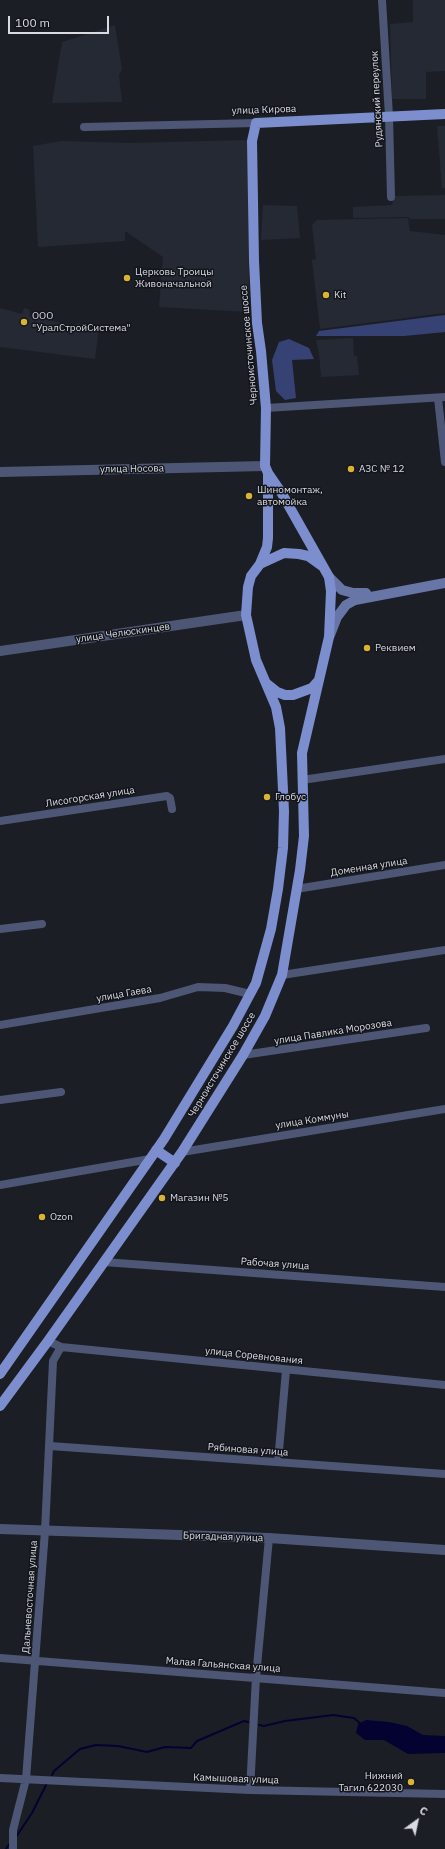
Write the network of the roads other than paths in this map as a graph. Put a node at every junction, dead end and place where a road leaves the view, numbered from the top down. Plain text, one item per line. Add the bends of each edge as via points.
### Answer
1 (382, 0) edge
2 (445, 114) edge
3 (390, 116) junction
4 (256, 123) junction
5 (84, 127) dead end
6 (391, 197) dead end
7 (442, 398) edge
8 (266, 408) junction
9 (445, 462) edge
10 (266, 470) junction
11 (0, 472) edge
12 (260, 564) junction
13 (322, 566) junction
14 (329, 577) junction
15 (445, 583) edge
16 (398, 591) junction
17 (246, 615) junction
18 (329, 637) junction
19 (0, 651) edge
20 (319, 680) junction
21 (264, 681) junction
22 (445, 759) edge
23 (302, 780) junction
24 (172, 809) dead end
25 (0, 821) edge
26 (445, 865) edge
27 (296, 889) junction
28 (42, 924) dead end
29 (0, 928) edge
30 (445, 950) edge
31 (282, 975) junction
32 (250, 994) junction
33 (0, 1025) edge
34 (426, 1028) dead end
35 (243, 1056) junction
36 (60, 1092) dead end
37 (0, 1100) edge
38 (445, 1109) edge
39 (156, 1150) junction
40 (182, 1152) junction
41 (150, 1159) junction
42 (175, 1163) junction
43 (0, 1185) edge
44 (104, 1262) junction
45 (445, 1286) edge
46 (48, 1342) junction
47 (60, 1346) junction
48 (286, 1370) junction
49 (0, 1374) edge
50 (445, 1385) edge
51 (0, 1406) edge
52 (50, 1446) junction
53 (278, 1462) junction
54 (445, 1474) edge
55 (0, 1529) edge
56 (45, 1531) junction
57 (269, 1538) junction
58 (445, 1550) edge
59 (0, 1658) edge
60 (35, 1660) junction
61 (256, 1677) junction
62 (445, 1693) edge
63 (0, 1778) edge
64 (26, 1779) junction
65 (250, 1790) junction
66 (445, 1794) edge
67 (13, 1849) edge

1 - 3 street, Рудянский переулок
2 - 3 main road, улица Кирова
3 - 4 main road, улица Кирова
3 - 6 street, Рудянский переулок
4 - 5 street, улица Кирова
4 - 8 main road, Черноисточинское шоссе via 252,141 254,261 257,323
7 - 8 street
7 - 9 street
8 - 10 main road, Черноисточинское шоссе
10 - 11 street, улица Носова
10 - 12 main road, Черноисточинское шоссе via 268,538
10 - 13 main road
12 - 13 main road via 276,556 291,553 308,556
12 - 17 main road via 251,576 248,586
13 - 14 main road
14 - 16 main road via 342,590 353,593
14 - 18 main road
15 - 16 main road
16 - 18 main road via 355,600 346,605 336,617
17 - 19 street, улица Челюскинцев
17 - 21 main road via 256,660
18 - 20 main road
20 - 21 main road via 312,688 301,694 289,695 277,692
20 - 23 main road, Черноисточинское шоссе via 302,753
21 - 32 main road, Черноисточинское шоссе via 276,706 280,728 284,832 271,930 261,968
22 - 23 street
23 - 27 main road, Черноисточинское шоссе via 304,836
24 - 25 street, Лисогорская улица via 170,798 165,796
26 - 27 street, Доменная улица
27 - 31 main road, Черноисточинское шоссе
28 - 29 street
30 - 31 street
31 - 35 main road, Черноисточинское шоссе via 265,1016
32 - 33 street, улица Гаева via 225,988 198,987 160,998
32 - 39 main road, Черноисточинское шоссе
34 - 35 street, улица Павлика Морозова
35 - 40 main road, Черноисточинское шоссе
36 - 37 street
38 - 40 street, улица Коммуны
39 - 41 main road, Черноисточинское шоссе
39 - 42 main road
40 - 42 main road, Черноисточинское шоссе
41 - 43 street
41 - 49 main road, Черноисточинское шоссе
42 - 44 main road, Черноисточинское шоссе
44 - 45 street, Рабочая улица
44 - 46 main road, Черноисточинское шоссе
46 - 47 street, улица Соревнования
46 - 51 main road, Черноисточинское шоссе
47 - 48 street, улица Соревнования
47 - 52 street, Дальневосточная улица via 53,1361
48 - 50 street, улица Соревнования
48 - 53 street
52 - 53 street, Рябиновая улица
52 - 56 street, Дальневосточная улица
53 - 54 street, Рябиновая улица
55 - 56 street, Бригадная улица
56 - 57 street, Бригадная улица
56 - 60 street, Дальневосточная улица
57 - 58 street, Бригадная улица
57 - 61 street
59 - 60 street, Малая Гальянская улица
60 - 61 street, Малая Гальянская улица
60 - 64 street, Дальневосточная улица
61 - 62 street, Малая Гальянская улица
61 - 65 street
63 - 64 street, Камышовая улица
64 - 65 street, Камышовая улица
64 - 67 street, Дальневосточная улица via 13,1830
65 - 66 street, Камышовая улица

